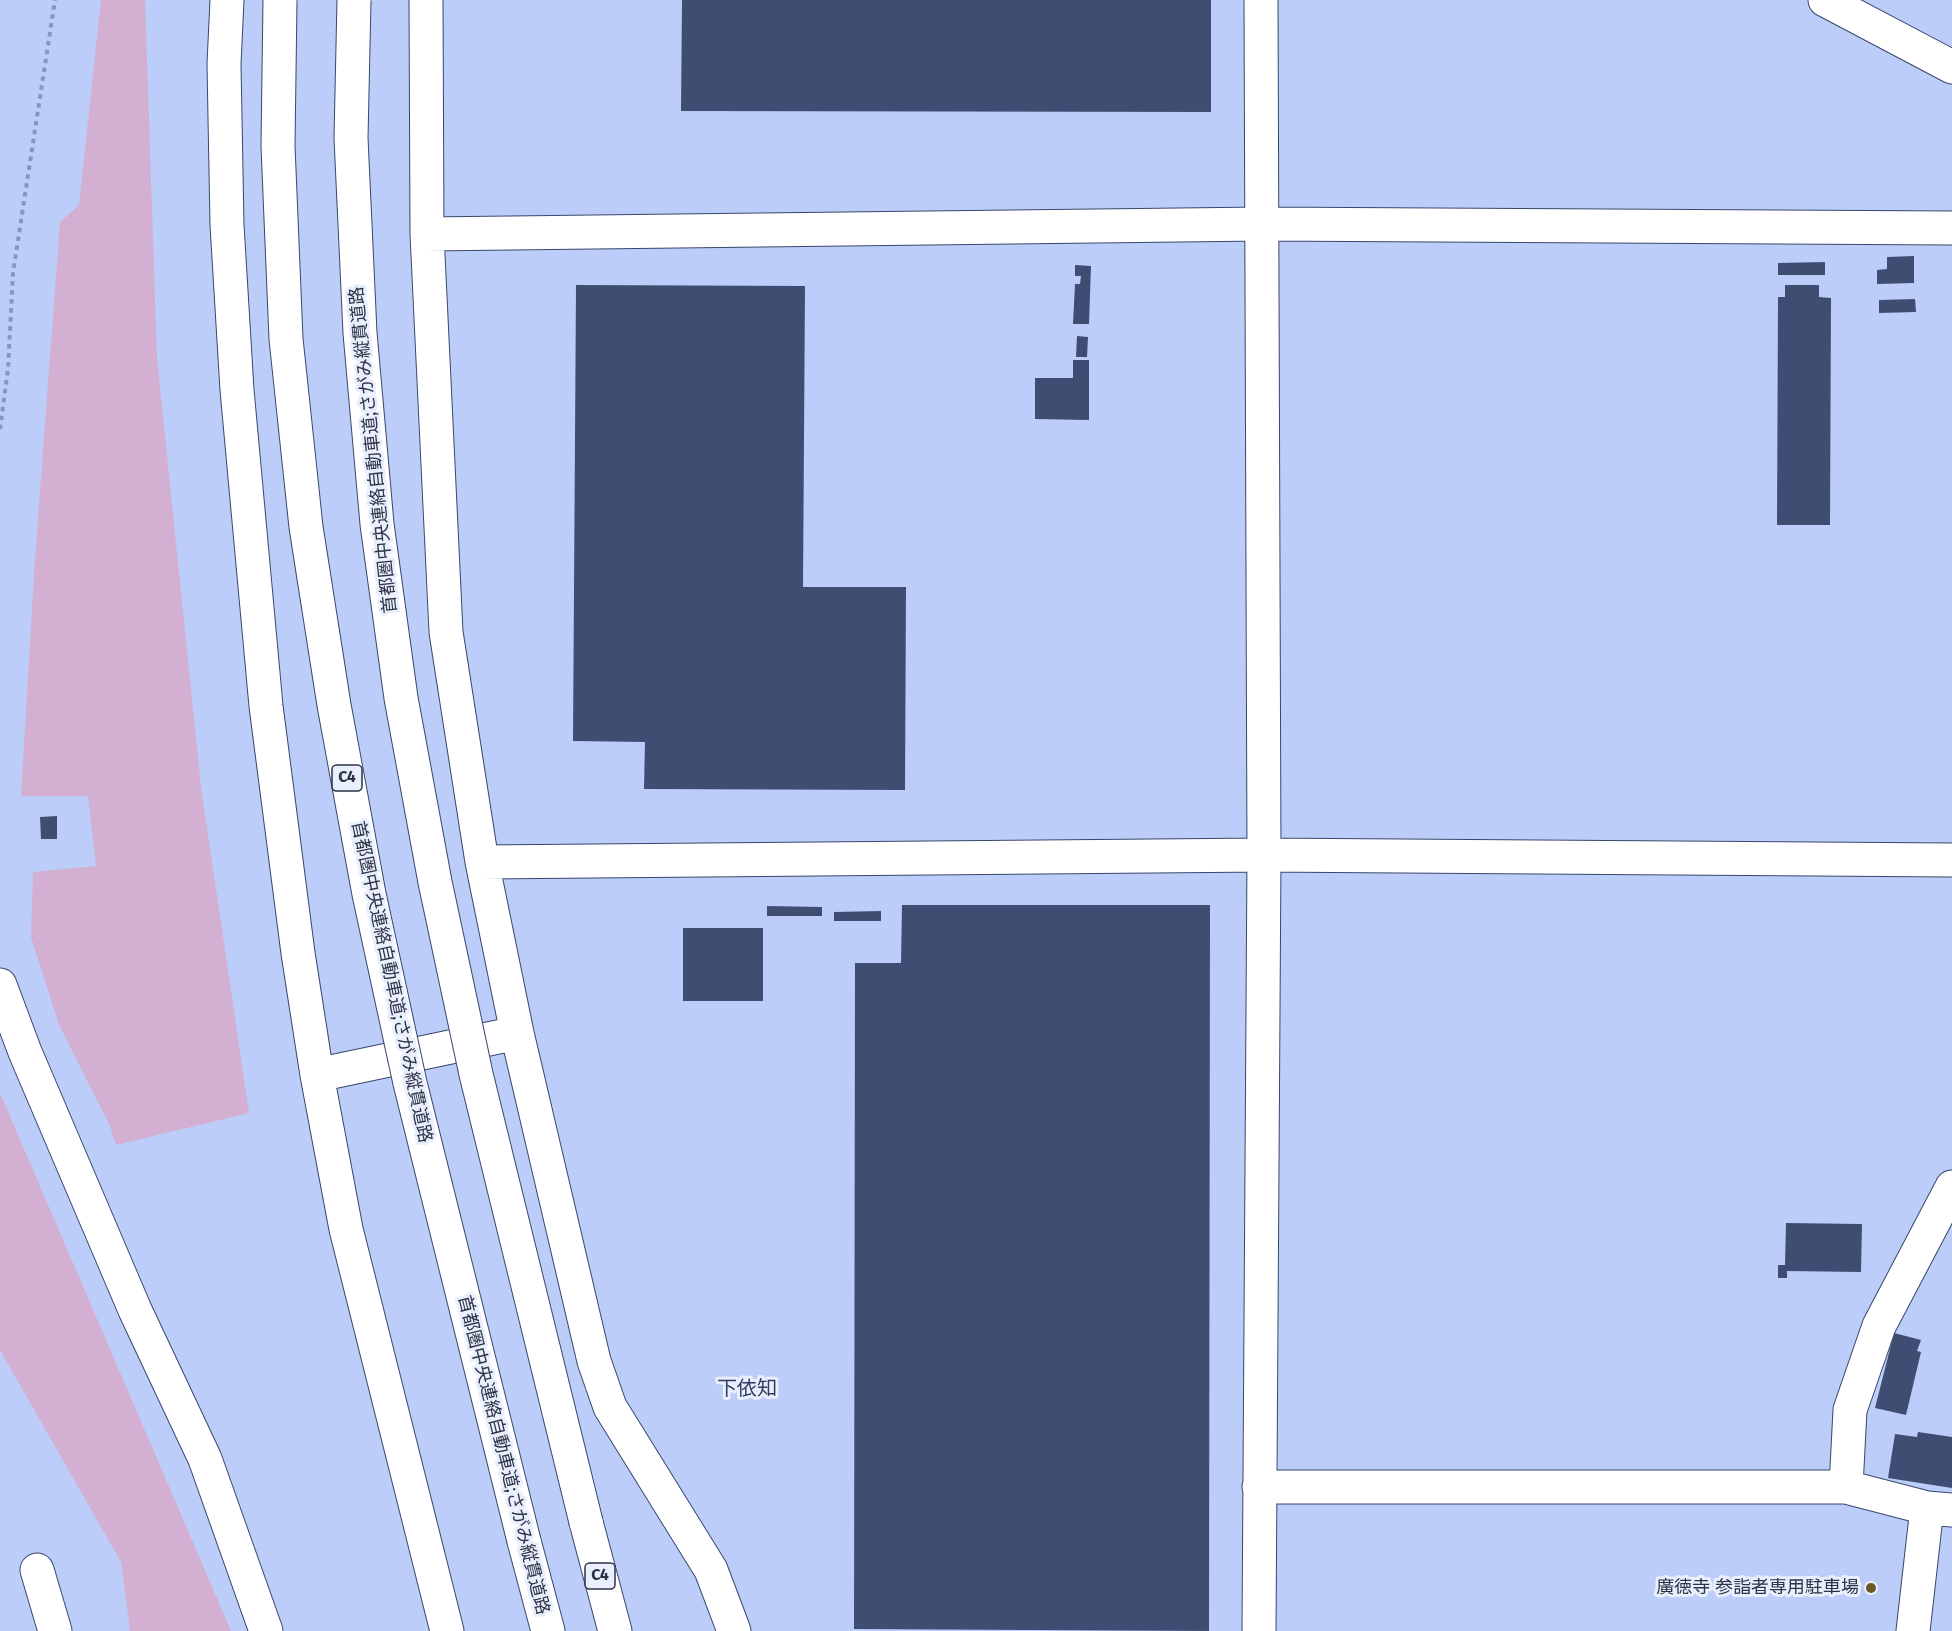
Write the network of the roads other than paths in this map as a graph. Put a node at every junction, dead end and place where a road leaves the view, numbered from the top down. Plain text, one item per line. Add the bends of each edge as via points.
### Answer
1 (226, 0) edge
2 (280, 0) edge
3 (354, 0) edge
4 (426, 0) edge
5 (1261, 0) edge
6 (1825, 0) edge
7 (1952, 67) edge
8 (1263, 224) junction
9 (1952, 228) edge
10 (427, 234) junction
11 (1264, 855) junction
12 (1952, 860) edge
13 (482, 861) junction
14 (0, 986) edge
15 (517, 1034) junction
16 (317, 1075) junction
17 (1952, 1187) edge
18 (1259, 1487) junction
19 (1846, 1487) junction
20 (1940, 1509) edge
21 (37, 1570) dead end
22 (55, 1631) edge
23 (266, 1631) edge
24 (447, 1631) edge
25 (548, 1631) edge
26 (615, 1631) edge
27 (734, 1631) edge
28 (1259, 1631) edge
29 (1913, 1631) edge

1 - 16 main road via 227,225 237,390 266,706
2 - 25 main road, 首都圏中央連絡自動車道;さがみ縦貫道路 / C4, bridge via 278,146 286,339 306,527 332,693 369,894 410,1083
3 - 26 main road, 首都圏中央連絡自動車道;さがみ縦貫道路 / C4, bridge via 351,138 360,333 377,524 401,698 476,1074
4 - 10 main road
5 - 8 main road
6 - 7 main road
8 - 9 main road
8 - 10 main road
8 - 11 main road
10 - 13 main road via 446,632
11 - 12 main road
11 - 13 main road
11 - 18 main road
13 - 15 main road
14 - 23 main road via 135,1310 205,1458
15 - 16 main road
15 - 27 main road via 600,1380 610,1407 711,1570
16 - 24 main road via 346,1229
17 - 19 main road via 1875,1336 1850,1410
18 - 19 main road
18 - 28 main road
19 - 20 main road
20 - 29 main road
21 - 22 main road

